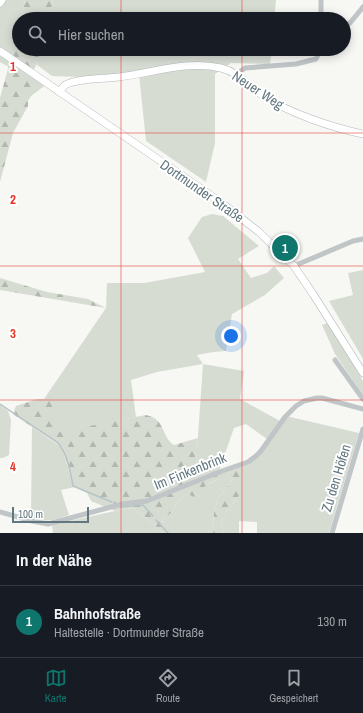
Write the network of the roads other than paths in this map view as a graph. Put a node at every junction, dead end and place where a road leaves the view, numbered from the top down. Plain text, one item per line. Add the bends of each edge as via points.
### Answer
1 (2, 0) edge
2 (321, 0) edge
3 (0, 4) edge
4 (363, 7) edge
5 (321, 12) edge
6 (351, 22) edge
7 (0, 51) edge
8 (318, 56) edge
9 (237, 74) junction
10 (59, 92) junction
11 (363, 134) edge
12 (363, 239) edge
13 (294, 266) junction
14 (336, 360) dead end
15 (363, 373) edge
16 (363, 399) edge
17 (363, 409) edge
18 (363, 429) edge
19 (0, 512) edge
20 (332, 533) edge

1 - 3 main road
2 - 5 street
4 - 6 street
7 - 10 main road, Dortmunder Straße
8 - 9 street via 316,59 296,64 245,68
9 - 10 main road, Neuer Weg via 222,68 202,65 182,67 130,76 84,80 65,85
9 - 11 main road, Neuer Weg via 263,96 282,107
10 - 13 main road, Dortmunder Straße via 225,206 260,232
12 - 13 street
13 - 15 main road, Dortmunder Straße
14 - 16 street
17 - 19 street, Im Finkenbrink via 322,398 304,401 285,417 253,459 147,501 122,504 48,524
18 - 20 street, Zu den Höfen

